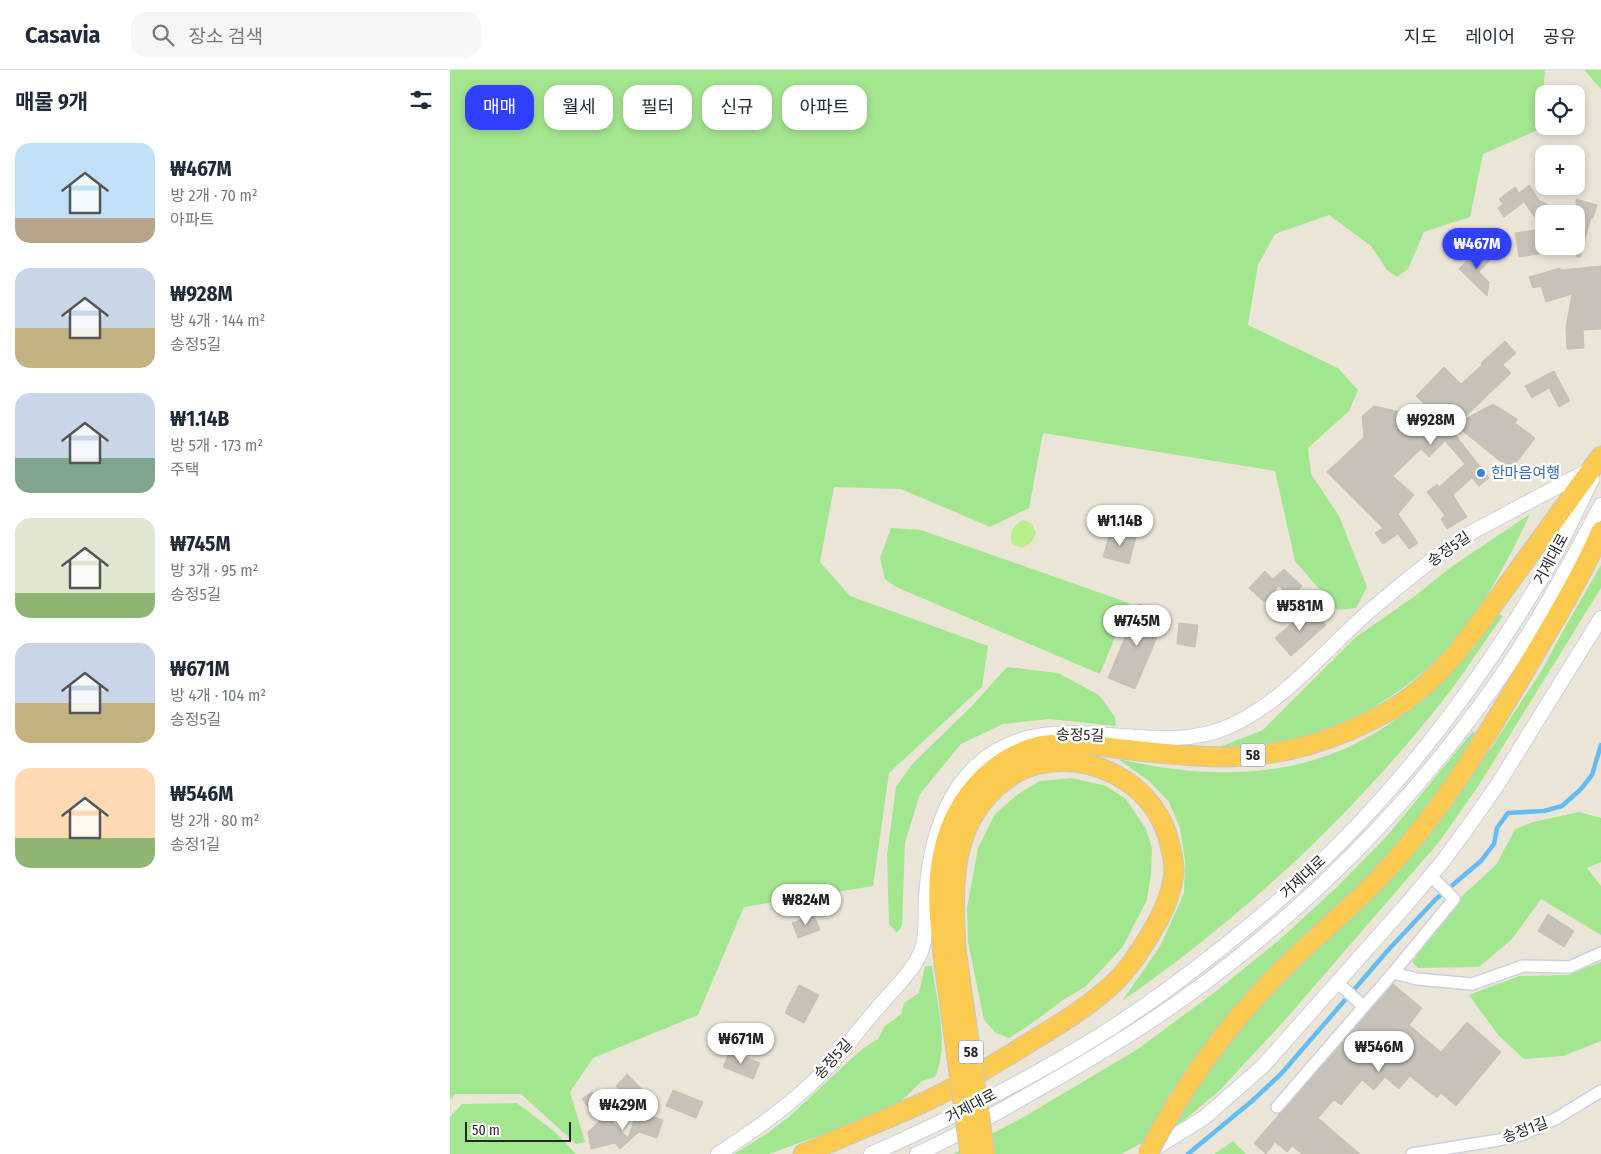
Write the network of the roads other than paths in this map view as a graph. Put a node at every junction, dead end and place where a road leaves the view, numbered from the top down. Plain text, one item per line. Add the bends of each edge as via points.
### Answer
1 (1598, 462) edge
2 (1601, 505) edge
3 (1601, 531) edge
4 (1601, 618) edge
5 (1431, 876) junction
6 (1601, 953) edge
7 (950, 956) junction
8 (1393, 973) junction
9 (1337, 982) junction
10 (1363, 1006) junction
11 (1601, 1091) edge
12 (1276, 1107) dead end
13 (718, 1154) edge
14 (803, 1154) edge
15 (871, 1154) edge
16 (917, 1154) edge
17 (970, 1154) edge
18 (985, 1154) edge
19 (1147, 1154) edge
20 (1412, 1154) edge

1 - 7 highway, 58 via 1464,644 1417,691 1389,711 1310,746 1267,754 1226,757 1075,744 1038,746 1010,757 988,772 960,806 943,853 940,915
1 - 13 street, 송정5길 via 1471,533 1441,554 1373,608 1293,683 1244,719 1207,735 1182,738 1054,732 1026,738 998,750 976,767 956,791 933,846 923,945 907,975 826,1069 772,1116
1 - 15 street, 거제대로 via 1545,572 1505,636 1464,696 1388,790 1339,844 1240,933 1167,990 1061,1058 936,1125
2 - 16 street, 거제대로 via 1561,580 1479,708 1394,810 1303,902 1252,947 1130,1034 1071,1071
3 - 19 highway, bridge via 1588,562 1488,735 1453,788 1376,880 1239,1016 1190,1080
4 - 5 street via 1498,784
5 - 8 street via 1454,899
5 - 9 street
6 - 8 street via 1570,967 1523,966 1472,984
7 - 14 highway via 957,866 967,829 985,798 998,786 1038,764 1081,763 1121,776 1152,804 1170,845 1174,869 1172,884 1156,925 1117,980 1080,1012 936,1097
7 - 17 highway, 58, bridge
7 - 18 highway, 58, bridge
8 - 10 street
9 - 10 street
9 - 19 street via 1236,1091 1205,1117
10 - 12 street
11 - 20 street, 송정1길 via 1521,1135

